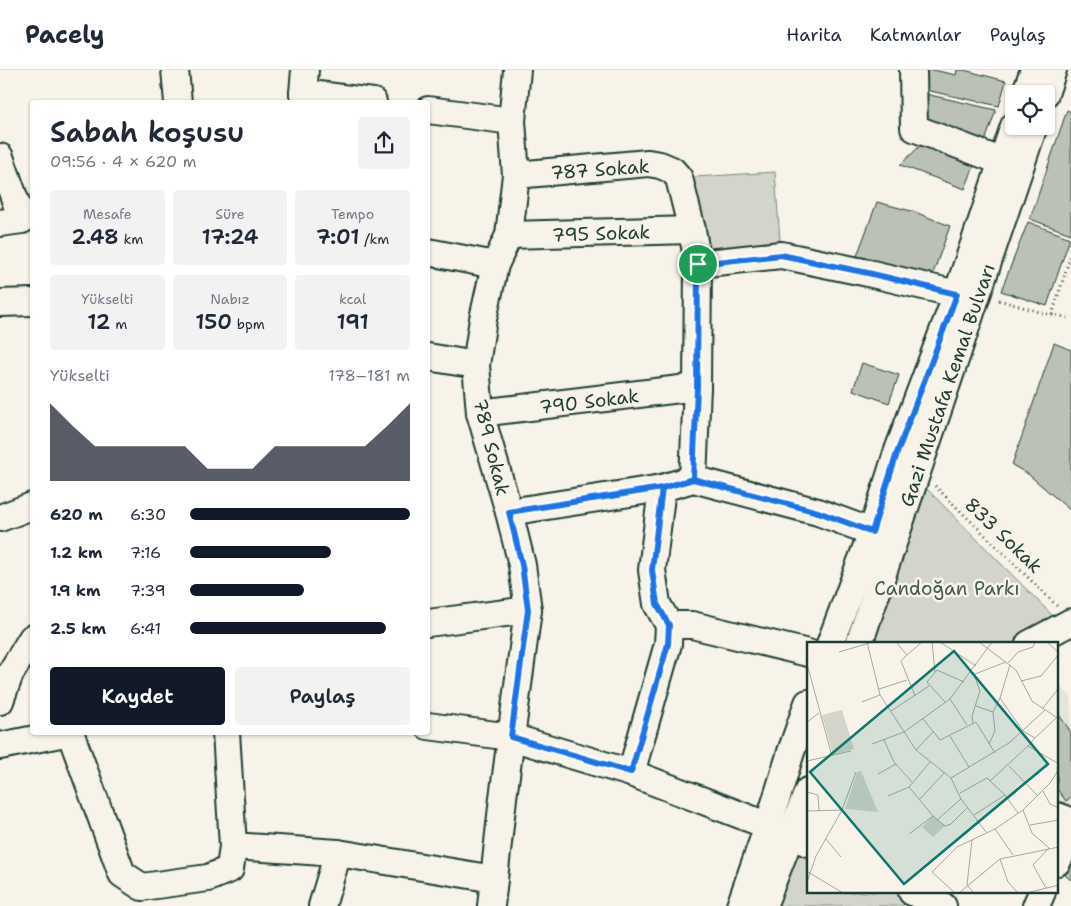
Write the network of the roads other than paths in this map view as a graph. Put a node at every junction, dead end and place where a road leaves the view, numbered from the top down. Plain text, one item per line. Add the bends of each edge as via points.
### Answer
1 (175, 70) edge
2 (517, 70) edge
3 (913, 70) edge
4 (1034, 70) edge
5 (1053, 70) edge
6 (1029, 85) edge
7 (1048, 85) edge
8 (304, 89) edge
9 (178, 100) edge
10 (362, 100) edge
11 (430, 110) edge
12 (512, 120) junction
13 (1011, 135) edge
14 (1030, 135) edge
15 (0, 157) edge
16 (1003, 162) junction
17 (516, 175) junction
18 (18, 221) edge
19 (692, 230) junction
20 (509, 235) junction
21 (430, 252) edge
22 (698, 264) junction
23 (495, 265) junction
24 (967, 294) junction
25 (30, 302) edge
26 (0, 303) edge
27 (430, 358) edge
28 (476, 365) junction
29 (697, 387) junction
30 (480, 413) junction
31 (693, 479) junction
32 (662, 488) junction
33 (30, 507) edge
34 (509, 512) junction
35 (0, 518) edge
36 (872, 532) junction
37 (528, 610) junction
38 (1068, 617) edge
39 (430, 623) edge
40 (669, 625) junction
41 (30, 641) edge
42 (831, 642) edge
43 (860, 642) edge
44 (1032, 642) edge
45 (796, 650) edge
46 (0, 701) edge
47 (807, 706) edge
48 (430, 726) edge
49 (55, 735) edge
50 (71, 735) edge
51 (226, 735) edge
52 (511, 737) junction
53 (0, 746) edge
54 (631, 772) junction
55 (807, 793) edge
56 (1058, 816) edge
57 (1071, 821) edge
58 (789, 834) edge
59 (1071, 835) edge
60 (233, 846) junction
61 (338, 853) junction
62 (1058, 860) edge
63 (494, 879) junction
64 (1041, 894) edge
65 (157, 895) edge
66 (914, 898) edge
67 (322, 906) edge
68 (492, 906) edge
69 (740, 906) edge
70 (763, 906) edge
71 (943, 906) edge
72 (1036, 906) edge

1 - 9 street
2 - 12 street, 789 Sokak
3 - 16 street via 914,128
4 - 6 street
5 - 7 street
8 - 10 street
11 - 12 street
12 - 17 street, 789 Sokak
13 - 16 street, Gazi Mustafa Kemal Bulvarı
14 - 24 street, Gazi Mustafa Kemal Bulvarı
15 - 18 street
16 - 24 street, Gazi Mustafa Kemal Bulvarı
17 - 19 street, 787 Sokak via 648,163 660,165 672,170 679,178
17 - 20 street, 789 Sokak
19 - 20 street, 795 Sokak
19 - 22 street
20 - 23 street, 789 Sokak
21 - 23 street
22 - 24 street via 781,255
22 - 29 street
23 - 28 street, 789 Sokak
24 - 36 street, Gazi Mustafa Kemal Bulvarı via 897,453
24 - 43 street, Gazi Mustafa Kemal Bulvarı via 918,470
25 - 26 street
27 - 28 street
28 - 30 street, 789 Sokak
29 - 30 street, 790 Sokak
29 - 31 street
30 - 34 street, 789 Sokak
31 - 32 street
31 - 36 street via 818,512
32 - 34 street
32 - 40 street via 652,570 657,604
33 - 35 street
34 - 37 street, 789 Sokak via 522,565
36 - 42 street, Gazi Mustafa Kemal Bulvarı
37 - 39 street
37 - 52 street, 789 Sokak
38 - 44 street
40 - 45 street via 692,625
40 - 54 street via 668,644
41 - 46 street via 10,674
47 - 58 street via 791,752
48 - 52 street
49 - 53 street
50 - 65 street via 122,874
51 - 60 street
52 - 54 street
52 - 63 street, 789 Sokak
54 - 58 street
55 - 58 street
56 - 57 street
58 - 69 street
58 - 70 street
59 - 62 street
60 - 61 street
60 - 65 street via 230,869
61 - 63 street
61 - 67 street
63 - 68 street, 789 Sokak
64 - 72 street
66 - 71 street

